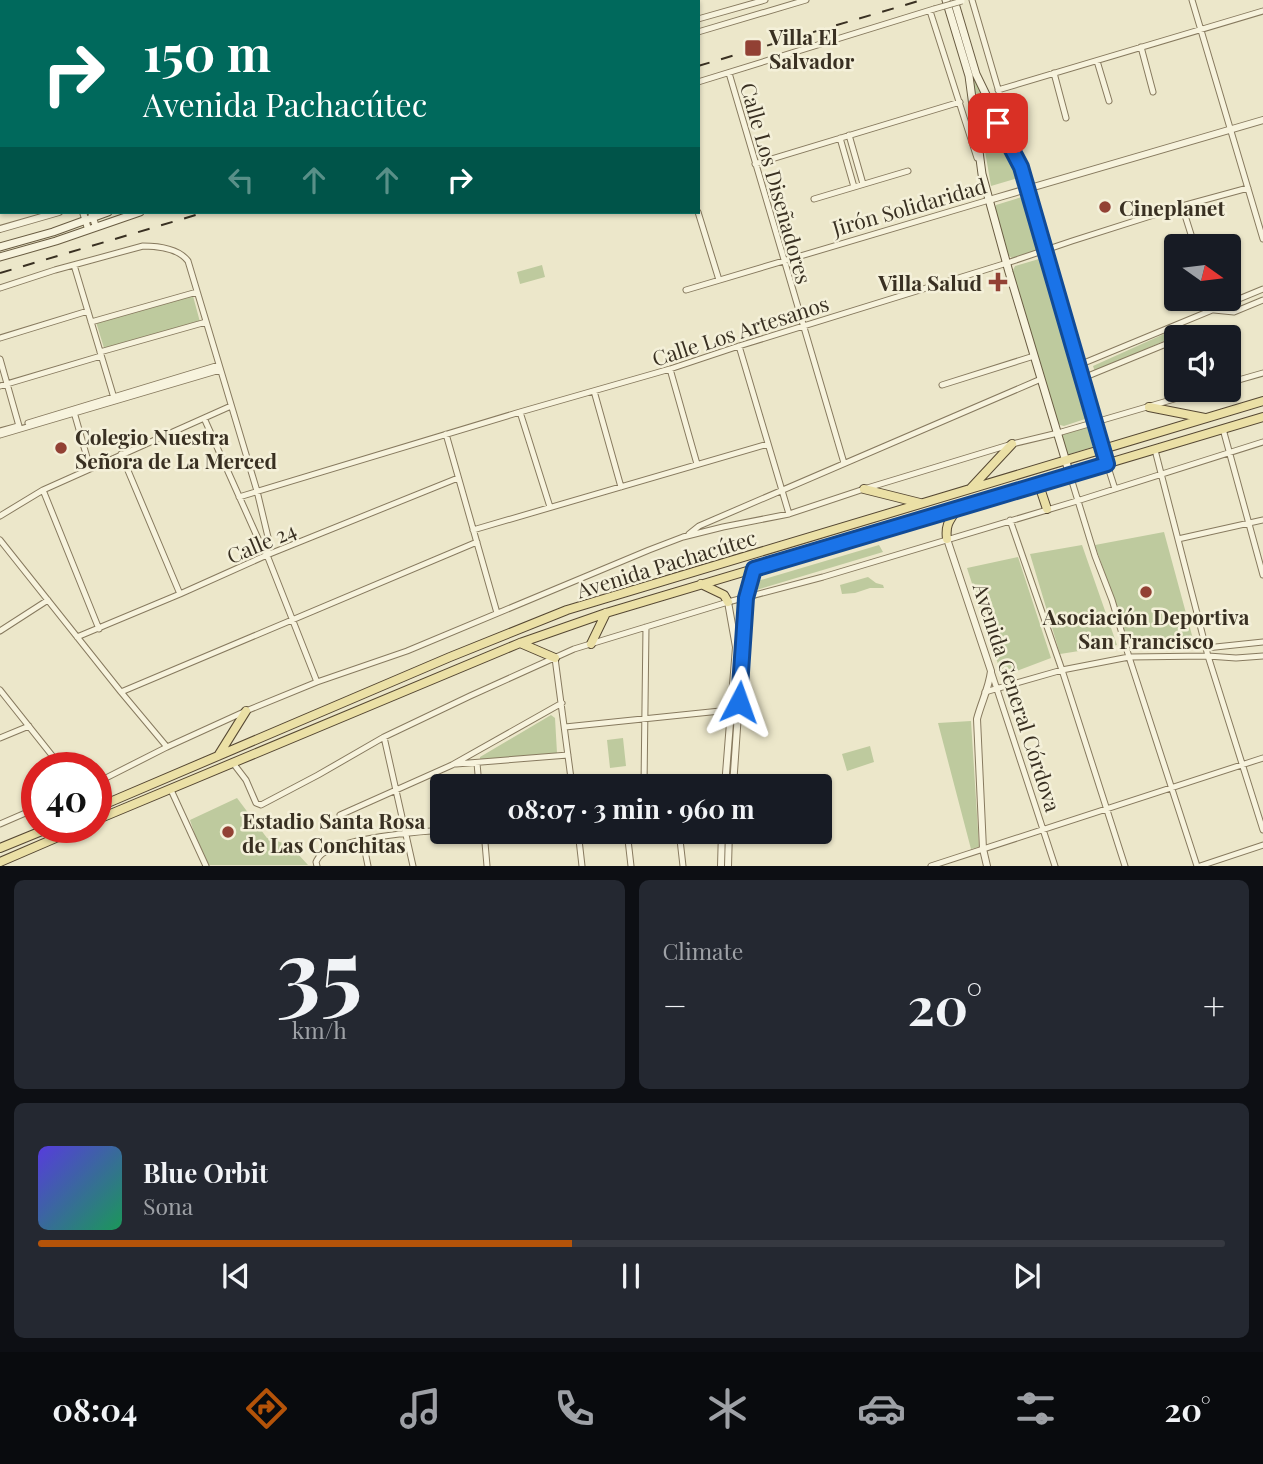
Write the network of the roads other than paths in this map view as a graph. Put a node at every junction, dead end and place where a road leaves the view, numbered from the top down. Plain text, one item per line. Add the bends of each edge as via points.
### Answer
1 (765, 0) edge
2 (806, 0) edge
3 (946, 0) edge
4 (964, 0) edge
5 (1192, 0) edge
6 (932, 10) junction
7 (1263, 11) edge
8 (700, 18) edge
9 (1201, 30) junction
10 (700, 31) edge
11 (1141, 47) junction
12 (1097, 61) junction
13 (729, 73) junction
14 (1054, 73) junction
15 (700, 81) edge
16 (998, 90) junction
17 (1153, 92) dead end
18 (1108, 100) dead end
19 (960, 102) junction
20 (1066, 118) dead end
21 (1263, 120) edge
22 (1230, 129) junction
23 (849, 135) junction
24 (840, 138) junction
25 (755, 164) junction
26 (1021, 167) junction
27 (908, 171) dead end
28 (982, 174) junction
29 (863, 184) junction
30 (855, 187) junction
31 (1248, 188) junction
32 (1027, 189) junction
33 (814, 199) dead end
34 (989, 200) junction
35 (1182, 206) junction
36 (52, 214) edge
37 (134, 214) edge
38 (699, 214) edge
39 (90, 217) edge
40 (92, 228) junction
41 (0, 229) edge
42 (1261, 229) edge
43 (1191, 234) edge
44 (1263, 239) edge
45 (0, 247) edge
46 (1045, 249) junction
47 (0, 257) edge
48 (784, 261) junction
49 (1007, 263) junction
50 (74, 265) junction
51 (719, 280) junction
52 (0, 288) edge
53 (1263, 289) edge
54 (686, 290) dead end
55 (197, 292) junction
56 (1241, 298) edge
57 (1263, 300) edge
58 (1241, 309) edge
59 (88, 311) junction
60 (1209, 312) edge
61 (91, 322) junction
62 (206, 322) junction
63 (1178, 325) edge
64 (803, 326) junction
65 (1164, 331) edge
66 (0, 338) edge
67 (1164, 345) edge
68 (739, 346) junction
69 (101, 354) junction
70 (1034, 356) junction
71 (0, 359) edge
72 (1079, 365) junction
73 (220, 367) junction
74 (670, 369) junction
75 (1263, 373) edge
76 (1083, 378) junction
77 (1041, 379) junction
78 (1241, 379) edge
79 (7, 384) junction
80 (942, 385) dead end
81 (0, 386) edge
82 (594, 391) junction
83 (114, 399) junction
84 (1263, 401) edge
85 (1165, 402) edge
86 (231, 407) junction
87 (1149, 407) junction
88 (74, 411) junction
89 (520, 412) junction
90 (1263, 417) edge
91 (204, 418) junction
92 (1208, 419) junction
93 (1095, 422) junction
94 (20, 427) junction
95 (1223, 429) junction
96 (0, 433) edge
97 (1058, 433) junction
98 (446, 434) junction
99 (1263, 442) edge
100 (768, 444) junction
101 (1012, 444) junction
102 (1103, 450) junction
103 (1155, 450) junction
104 (1229, 452) junction
105 (121, 454) junction
106 (1065, 461) junction
107 (844, 463) junction
108 (697, 464) junction
109 (1107, 464) junction
110 (90, 468) junction
111 (1161, 474) junction
112 (1070, 475) junction
113 (458, 478) junction
114 (621, 486) junction
115 (1033, 486) junction
116 (864, 489) junction
117 (1115, 489) junction
118 (43, 490) junction
119 (969, 490) junction
120 (257, 491) junction
121 (782, 491) junction
122 (239, 497) junction
123 (1077, 501) junction
124 (923, 504) junction
125 (550, 507) junction
126 (958, 508) junction
127 (1047, 509) junction
128 (789, 514) junction
129 (0, 516) edge
130 (1010, 520) junction
131 (1263, 520) edge
132 (1249, 523) junction
133 (473, 530) junction
134 (683, 537) junction
135 (947, 539) junction
136 (1178, 539) junction
137 (0, 540) edge
138 (477, 542) junction
139 (267, 555) junction
140 (754, 569) junction
141 (1263, 575) edge
142 (670, 579) junction
143 (701, 584) junction
144 (674, 592) junction
145 (180, 594) junction
146 (746, 598) junction
147 (48, 600) junction
148 (728, 601) junction
149 (497, 613) junction
150 (607, 613) junction
151 (745, 615) junction
152 (731, 617) junction
153 (293, 620) junction
154 (646, 627) junction
155 (99, 629) junction
156 (0, 631) edge
157 (77, 637) junction
158 (1263, 642) edge
159 (520, 643) junction
160 (591, 644) junction
161 (1206, 648) junction
162 (1208, 656) junction
163 (1263, 656) edge
164 (1129, 657) junction
165 (555, 658) junction
166 (1062, 670) junction
167 (991, 671) junction
168 (409, 675) junction
169 (317, 682) junction
170 (414, 687) junction
171 (997, 689) junction
172 (0, 690) edge
173 (121, 692) junction
174 (985, 692) junction
175 (562, 703) junction
176 (730, 710) junction
177 (246, 711) junction
178 (645, 719) junction
179 (29, 726) junction
180 (565, 727) junction
181 (0, 737) edge
182 (384, 737) junction
183 (167, 747) junction
184 (49, 752) edge
185 (568, 755) junction
186 (218, 757) junction
187 (1263, 758) edge
188 (233, 763) junction
189 (477, 763) junction
190 (452, 765) junction
191 (1243, 765) junction
192 (478, 774) edge
193 (570, 774) edge
194 (644, 774) edge
195 (726, 774) edge
196 (734, 774) edge
197 (112, 775) edge
198 (1171, 788) junction
199 (397, 789) junction
200 (170, 790) junction
201 (112, 801) edge
202 (1107, 808) junction
203 (112, 814) edge
204 (21, 815) edge
205 (340, 815) dead end
206 (0, 824) edge
207 (1044, 829) junction
208 (1263, 830) edge
209 (430, 831) edge
210 (407, 833) junction
211 (21, 839) edge
212 (363, 841) junction
213 (44, 843) edge
214 (485, 844) edge
215 (579, 844) edge
216 (628, 844) edge
217 (680, 844) edge
218 (722, 844) edge
219 (729, 844) edge
220 (1263, 845) edge
221 (0, 848) edge
222 (983, 849) junction
223 (0, 862) edge
224 (317, 864) edge
225 (206, 866) edge
226 (368, 866) edge
227 (413, 866) edge
228 (487, 866) edge
229 (582, 866) edge
230 (631, 866) edge
231 (683, 866) edge
232 (721, 866) edge
233 (728, 866) edge
234 (931, 866) edge
235 (987, 866) edge
236 (1055, 866) edge
237 (1125, 866) edge
238 (1199, 866) edge

1 - 8 street
2 - 10 street
3 - 28 main road via 969,76
4 - 6 street, bridge
4 - 16 street
4 - 26 main road via 976,74
5 - 9 street
6 - 13 street
6 - 19 street
7 - 9 street
9 - 11 street
9 - 22 street
11 - 12 street
11 - 17 street
12 - 14 street
12 - 18 street
13 - 15 street
13 - 25 street, Calle Los Diseñadores
14 - 16 street
14 - 20 street
16 - 26 street
19 - 23 street
19 - 28 street
21 - 22 street, Jirón Solidaridad
22 - 31 street
22 - 32 street, Jirón Solidaridad
23 - 24 street
23 - 29 street
24 - 25 street
24 - 30 street
25 - 48 street, Calle Los Diseñadores
26 - 32 main road
27 - 29 street
28 - 34 main road
29 - 30 street
30 - 33 street
31 - 35 street, Calle Los Artesanos
31 - 42 street
32 - 34 street, Jirón Solidaridad
32 - 46 main road
34 - 48 street, Jirón Solidaridad
34 - 49 main road
35 - 43 street
35 - 46 street, Calle Los Artesanos
36 - 41 street
37 - 40 main road
38 - 51 street
39 - 40 street
39 - 45 main road
40 - 47 main road
42 - 44 street
46 - 49 street, Calle Los Artesanos
46 - 72 main road
48 - 51 street, Jirón Solidaridad
48 - 64 street, Calle Los Diseñadores
49 - 64 street, Calle Los Artesanos
49 - 70 main road
50 - 52 street
50 - 55 street via 153,246 185,257
50 - 59 street
51 - 54 street, Jirón Solidaridad
53 - 56 street
55 - 61 street
55 - 62 street
57 - 58 street
59 - 61 street
59 - 66 street
60 - 63 street
61 - 69 street
62 - 69 street
62 - 73 street
64 - 68 street, Calle Los Artesanos
64 - 107 street, Calle Los Diseñadores
65 - 72 street
67 - 76 street
68 - 74 street, Calle Los Artesanos
68 - 100 street
69 - 79 street
69 - 83 street
70 - 77 main road
70 - 80 street
71 - 79 street
72 - 76 main road
73 - 83 street
73 - 86 street
74 - 82 street, Calle Los Artesanos
74 - 108 street
75 - 78 street
76 - 93 main road
77 - 97 main road
77 - 107 street
79 - 81 street
79 - 94 street
82 - 89 street, Calle Los Artesanos
82 - 114 street
83 - 88 street
84 - 92 main road, Avenida Pachacútec
85 - 87 street, Avenida Pachacútec
86 - 91 street
86 - 120 street
87 - 92 main road
87 - 93 street, Avenida Pachacútec
88 - 94 street
88 - 110 street
89 - 98 street, Calle Los Artesanos
89 - 125 street
90 - 95 main road, Avenida Pachacútec
91 - 105 street
91 - 122 street
92 - 102 main road, Avenida Pachacútec
93 - 97 street, Avenida Pachacútec
93 - 102 main road
94 - 96 street
95 - 103 main road, Avenida Pachacútec
95 - 104 street
97 - 101 street, Avenida Pachacútec
97 - 106 main road
98 - 113 street
98 - 120 street, Calle Los Artesanos
99 - 104 street
100 - 108 street
100 - 121 street
101 - 116 street, Avenida Pachacútec
101 - 119 main road
102 - 106 main road, Avenida Pachacútec
102 - 109 main road
103 - 109 main road, Avenida Pachacútec
103 - 111 street
104 - 111 street
104 - 132 street
105 - 110 street
105 - 145 street
106 - 112 main road
106 - 119 main road, Avenida Pachacútec
107 - 121 street
108 - 114 street
109 - 112 main road, Avenida Pachacútec
109 - 117 street
110 - 118 street
111 - 117 street
111 - 136 street
112 - 115 main road, Avenida Pachacútec
112 - 123 street
113 - 133 street
113 - 139 street, Calle 24
114 - 125 street
115 - 126 main road, Avenida Pachacútec
115 - 127 main road via 1041,491
116 - 124 main road
116 - 128 street, Avenida Pachacútec
117 - 123 street
118 - 129 street
118 - 155 street
119 - 124 main road, Avenida Pachacútec
120 - 122 street, Calle Los Artesanos
120 - 139 street via 268,537
121 - 128 street
121 - 134 street
122 - 139 street
123 - 127 street
123 - 164 street
124 - 142 main road, Avenida Pachacútec
125 - 133 street
126 - 135 main road via 946,529
126 - 140 main road, Avenida Pachacútec
127 - 130 street
128 - 134 street, Avenida Pachacútec
130 - 135 street
130 - 166 street
131 - 132 street
132 - 136 street
132 - 141 street
133 - 138 street
134 - 149 street, Avenida Pachacútec
135 - 146 street
135 - 167 street, Avenida General Córdova
136 - 161 street
137 - 147 street
138 - 149 street
138 - 153 street
139 - 145 street, Calle 24
139 - 153 street
140 - 143 main road, Avenida Pachacútec
140 - 146 main road
142 - 144 main road
142 - 168 main road, Avenida Pachacútec via 567,610
143 - 144 main road, Avenida Pachacútec
143 - 148 main road
144 - 150 main road, Avenida Pachacútec
145 - 155 street, Calle 24
146 - 148 street
146 - 151 street
147 - 156 street
147 - 157 street
148 - 152 street
148 - 154 street
149 - 169 street, Avenida Pachacútec via 407,652
150 - 159 main road, Avenida Pachacútec
150 - 160 main road
151 - 152 street
151 - 196 street
152 - 176 street via 736,647
153 - 169 street
153 - 173 street
154 - 160 street
154 - 178 street
155 - 157 street, Calle 24
157 - 173 street
158 - 161 street
159 - 165 main road
159 - 170 main road, Avenida Pachacútec
160 - 165 street
161 - 162 street
162 - 163 street
162 - 164 street
162 - 191 street
164 - 166 street
164 - 198 street
165 - 175 street
165 - 182 street
166 - 171 street
166 - 202 street
167 - 171 street, Avenida General Córdova
167 - 174 street
168 - 170 main road
168 - 186 main road, Avenida Pachacútec
169 - 177 street, Avenida Pachacútec
170 - 188 main road, Avenida Pachacútec
171 - 174 street
171 - 207 street, Avenida General Córdova
172 - 179 street
173 - 183 street
174 - 222 street via 977,719
175 - 180 street
175 - 190 street
176 - 178 street
176 - 195 street
177 - 183 street, Avenida Pachacútec
177 - 186 main road
178 - 180 street
178 - 194 street
179 - 181 street
179 - 184 street
180 - 185 street
182 - 188 street via 261,805
182 - 199 street
183 - 197 street, Avenida Pachacútec
185 - 189 street
185 - 193 street
186 - 201 main road, Avenida Pachacútec
187 - 191 street
188 - 200 main road, Avenida Pachacútec
189 - 190 street
189 - 192 street
190 - 199 street
191 - 198 street
191 - 208 street
198 - 202 street
198 - 238 street
199 - 205 street
199 - 210 street
200 - 203 main road, Avenida Pachacútec
200 - 225 street
202 - 207 street
202 - 237 street
204 - 206 street
207 - 222 street
207 - 236 street, Avenida General Córdova
209 - 210 street
210 - 212 street
210 - 227 street
211 - 221 main road
212 - 224 street via 329,850 320,855
212 - 226 street
213 - 223 main road
214 - 228 street
215 - 229 street
216 - 230 street
217 - 231 street
218 - 232 street
219 - 233 street
220 - 238 street
222 - 234 street
222 - 235 street

